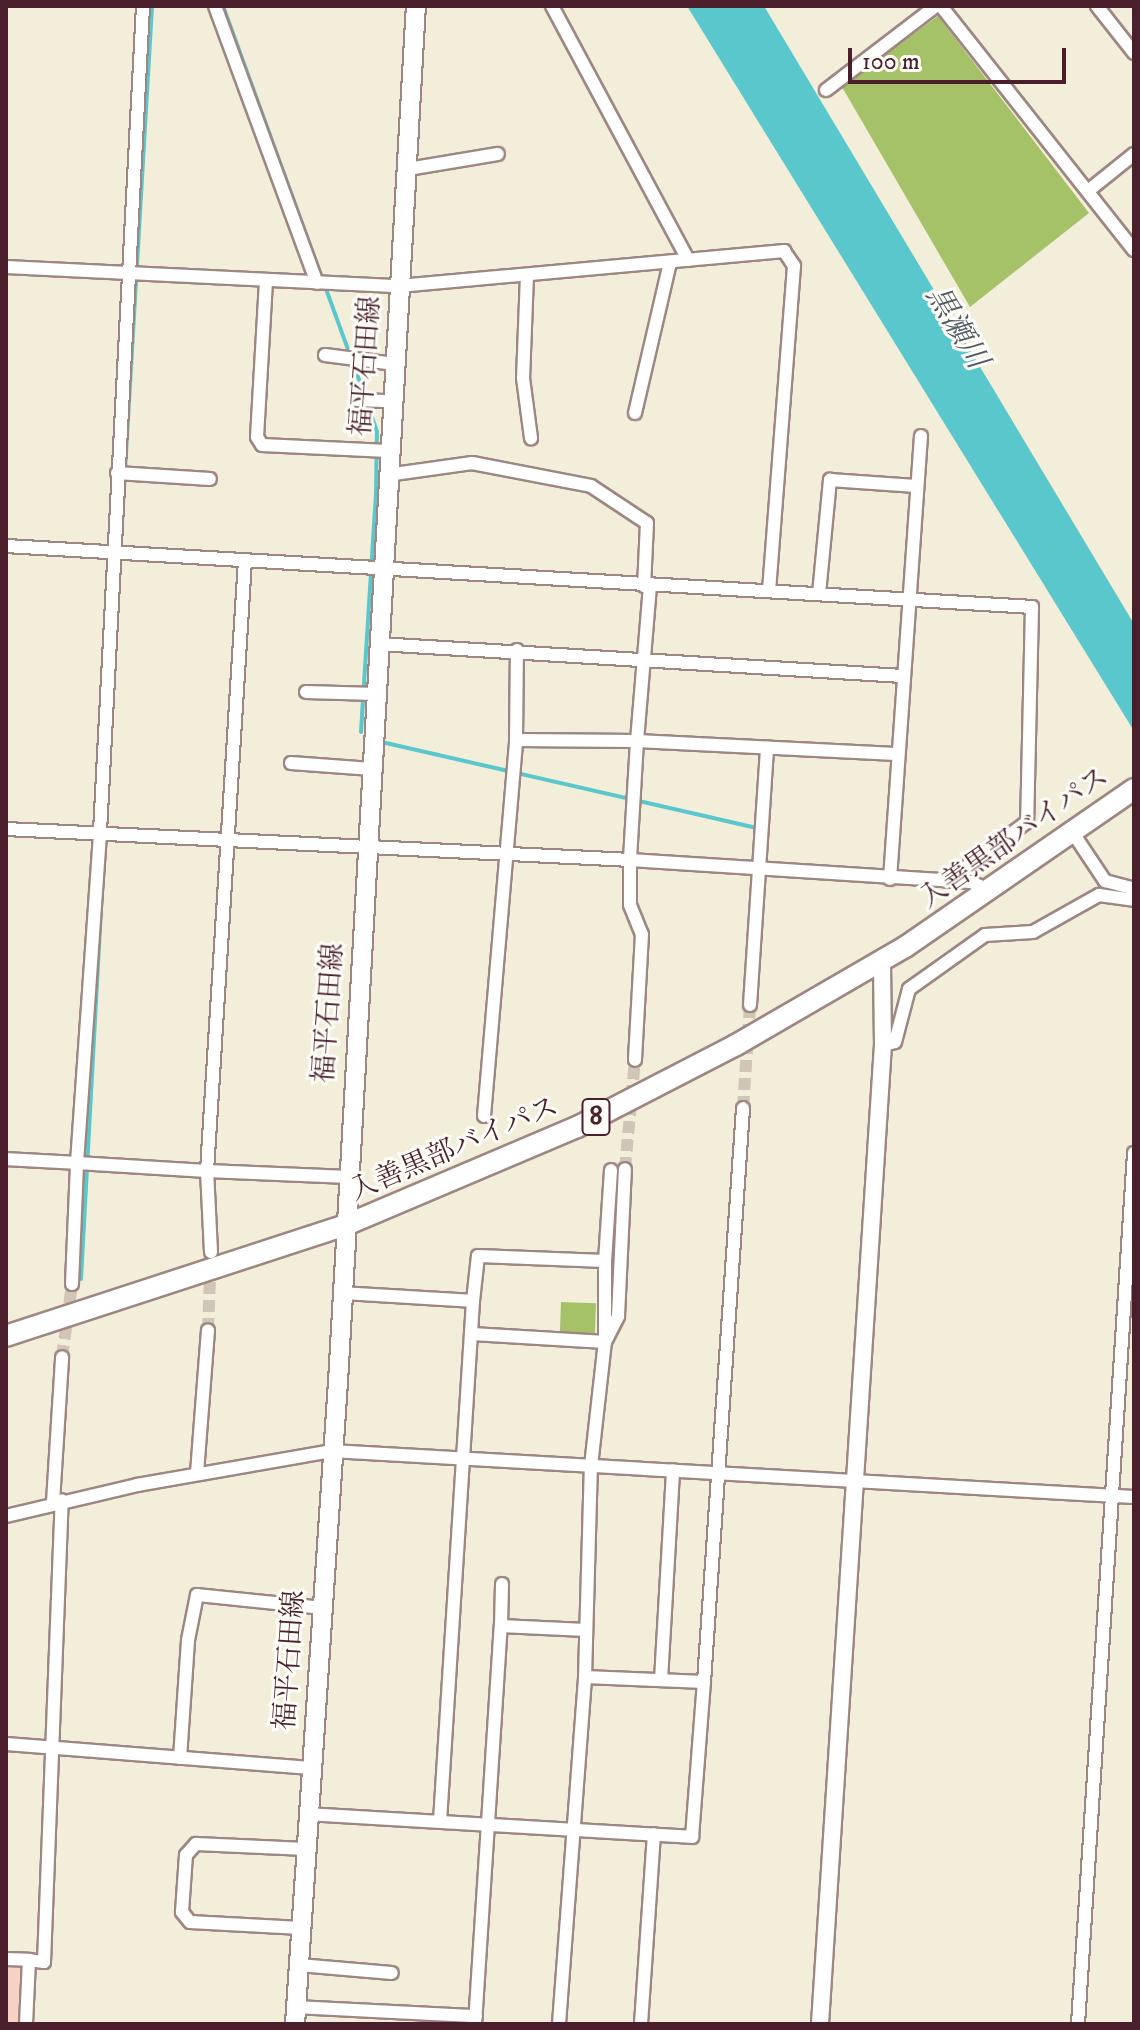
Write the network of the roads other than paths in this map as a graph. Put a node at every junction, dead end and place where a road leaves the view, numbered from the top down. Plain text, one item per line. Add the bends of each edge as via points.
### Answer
1 (143, 6) edge
2 (215, 6) edge
3 (416, 6) edge
4 (552, 6) edge
5 (938, 6) edge
6 (1097, 6) edge
7 (1134, 53) edge
8 (826, 90) dead end
9 (498, 154) dead end
10 (1134, 154) edge
11 (408, 169) junction
12 (1088, 191) junction
13 (1134, 250) edge
14 (688, 260) junction
15 (670, 262) junction
16 (6, 267) edge
17 (128, 272) junction
18 (527, 275) junction
19 (266, 281) junction
20 (317, 283) junction
21 (399, 286) junction
22 (325, 355) dead end
23 (394, 364) junction
24 (357, 400) dead end
25 (391, 401) junction
26 (635, 413) dead end
27 (921, 436) dead end
28 (531, 438) dead end
29 (388, 451) junction
30 (117, 473) junction
31 (387, 475) junction
32 (210, 479) dead end
33 (916, 486) junction
34 (6, 546) edge
35 (113, 554) junction
36 (245, 560) junction
37 (382, 568) junction
38 (647, 586) junction
39 (769, 591) junction
40 (819, 594) junction
41 (907, 600) junction
42 (378, 644) junction
43 (517, 650) junction
44 (644, 657) junction
45 (902, 676) junction
46 (306, 692) dead end
47 (376, 694) junction
48 (516, 740) junction
49 (637, 741) junction
50 (767, 748) junction
51 (896, 754) junction
52 (291, 763) dead end
53 (372, 769) junction
54 (1134, 789) edge
55 (6, 829) edge
56 (100, 832) junction
57 (1073, 833) junction
58 (228, 841) junction
59 (368, 850) junction
60 (506, 854) junction
61 (630, 860) junction
62 (757, 872) junction
63 (890, 879) junction
64 (947, 881) junction
65 (1134, 889) edge
66 (989, 890) junction
67 (1134, 900) edge
68 (882, 961) junction
69 (750, 1005) tunnel mouth
70 (883, 1045) junction
71 (635, 1060) tunnel mouth
72 (743, 1108) tunnel mouth
73 (484, 1116) dead end
74 (1134, 1153) edge
75 (6, 1159) edge
76 (77, 1163) junction
77 (625, 1169) tunnel mouth
78 (611, 1170) tunnel mouth
79 (207, 1171) junction
80 (349, 1177) junction
81 (346, 1225) junction
82 (211, 1252) tunnel mouth
83 (605, 1261) junction
84 (72, 1284) tunnel mouth
85 (342, 1293) junction
86 (473, 1301) junction
87 (208, 1330) tunnel mouth
88 (472, 1334) junction
89 (6, 1336) edge
90 (605, 1342) junction
91 (62, 1357) tunnel mouth
92 (331, 1451) junction
93 (464, 1457) junction
94 (591, 1466) junction
95 (673, 1470) junction
96 (197, 1473) junction
97 (717, 1473) junction
98 (853, 1480) junction
99 (1112, 1496) junction
100 (1134, 1497) edge
101 (57, 1501) junction
102 (6, 1516) edge
103 (502, 1584) dead end
104 (322, 1608) junction
105 (501, 1626) junction
106 (585, 1630) junction
107 (585, 1677) junction
108 (661, 1680) junction
109 (704, 1682) junction
110 (6, 1744) edge
111 (56, 1748) junction
112 (180, 1758) junction
113 (311, 1768) junction
114 (308, 1814) junction
115 (440, 1821) junction
116 (489, 1823) junction
117 (572, 1829) junction
118 (654, 1834) junction
119 (306, 1849) junction
120 (301, 1928) junction
121 (6, 1959) edge
122 (29, 1960) junction
123 (299, 1965) junction
124 (392, 1973) dead end
125 (295, 2016) edge
126 (476, 2020) edge
127 (26, 2024) edge
128 (559, 2024) edge
129 (641, 2024) edge
130 (820, 2024) edge
131 (1078, 2024) edge

1 - 17 street
2 - 20 street
3 - 11 main road, 福平石田線
4 - 14 street
5 - 8 street
5 - 12 street
6 - 7 street
9 - 11 street
10 - 12 street
11 - 21 main road, 福平石田線
12 - 13 street
14 - 15 street
14 - 39 street via 784,251 794,266
15 - 18 street
15 - 26 street
16 - 17 street
17 - 19 street
17 - 30 street
18 - 21 street
18 - 28 street via 523,378
19 - 20 street
19 - 29 street via 257,437 262,445
20 - 21 street
21 - 23 main road, 福平石田線
22 - 23 street
23 - 25 main road, 福平石田線
24 - 25 street
25 - 29 main road, 福平石田線
27 - 33 street
29 - 31 main road, 福平石田線
30 - 32 street
30 - 35 street
31 - 37 main road, 福平石田線
31 - 38 street via 472,463 591,486 647,523
33 - 40 street via 830,480
33 - 41 street
34 - 35 street
35 - 36 street
35 - 56 street
36 - 37 street
36 - 58 street
37 - 38 street
37 - 42 main road, 福平石田線
38 - 39 street
38 - 44 street
39 - 40 street
40 - 41 street
41 - 45 street
41 - 64 street via 1032,607 1027,822
42 - 43 street
42 - 47 main road, 福平石田線
43 - 44 street
43 - 48 street
44 - 45 street
44 - 49 street
45 - 51 street
46 - 47 street
47 - 53 main road, 福平石田線
48 - 49 street
48 - 60 street
49 - 50 street
49 - 61 street
50 - 51 street
50 - 62 street
51 - 63 street
52 - 53 street
53 - 59 main road, 福平石田線
54 - 57 highway, 入善黒部バイパス / 8
55 - 56 street
56 - 58 street
56 - 76 street
57 - 65 street via 1105,881
57 - 66 highway, 入善黒部バイパス / 8
58 - 59 street
58 - 79 street
59 - 60 street
59 - 80 main road, 福平石田線
60 - 61 street
60 - 73 street
61 - 62 street
61 - 71 street via 630,905 642,934
62 - 63 street
62 - 69 street
63 - 64 street
64 - 66 street
66 - 68 highway, 入善黒部バイパス / 8
67 - 70 street via 1099,895 1033,932 985,935 909,989 895,1042
68 - 70 street
68 - 81 highway, 入善黒部バイパス / 8 via 577,1127
70 - 98 street
72 - 97 street
74 - 99 street
75 - 76 street
76 - 79 street
76 - 84 street
77 - 90 street via 618,1316
78 - 83 street
79 - 80 street
79 - 82 street
80 - 81 main road, 福平石田線
81 - 85 main road, 福平石田線
81 - 89 highway, 入善黒部バイパス / 8
83 - 86 street via 478,1256
83 - 90 street
85 - 86 street
85 - 92 main road, 福平石田線
86 - 88 street
87 - 96 street
88 - 90 street
88 - 93 street
90 - 94 street
91 - 101 street
92 - 93 street
92 - 96 street
92 - 104 main road, 福平石田線
93 - 94 street
93 - 115 street
94 - 95 street
94 - 106 street
95 - 97 street
95 - 108 street
96 - 101 street
97 - 98 street
97 - 109 street
98 - 99 street
98 - 130 street
99 - 100 street
99 - 131 street
101 - 102 street
101 - 111 street
103 - 105 street
104 - 112 street via 197,1595 188,1640
104 - 113 main road, 福平石田線
105 - 106 street
105 - 116 street
106 - 107 street
107 - 108 street
107 - 117 street
108 - 109 street
109 - 118 street via 692,1837
110 - 111 street
111 - 112 street
111 - 122 street via 44,1962
112 - 113 street
113 - 114 main road, 福平石田線
114 - 115 street
114 - 119 main road, 福平石田線
115 - 116 street
116 - 117 street
116 - 126 street
117 - 118 street
117 - 128 street
118 - 129 street
119 - 120 main road, 福平石田線
119 - 120 street via 196,1844 186,1855 182,1912 190,1922
120 - 123 main road, 福平石田線
121 - 122 street
122 - 127 street
123 - 124 street
123 - 125 main road, 福平石田線
125 - 126 street

